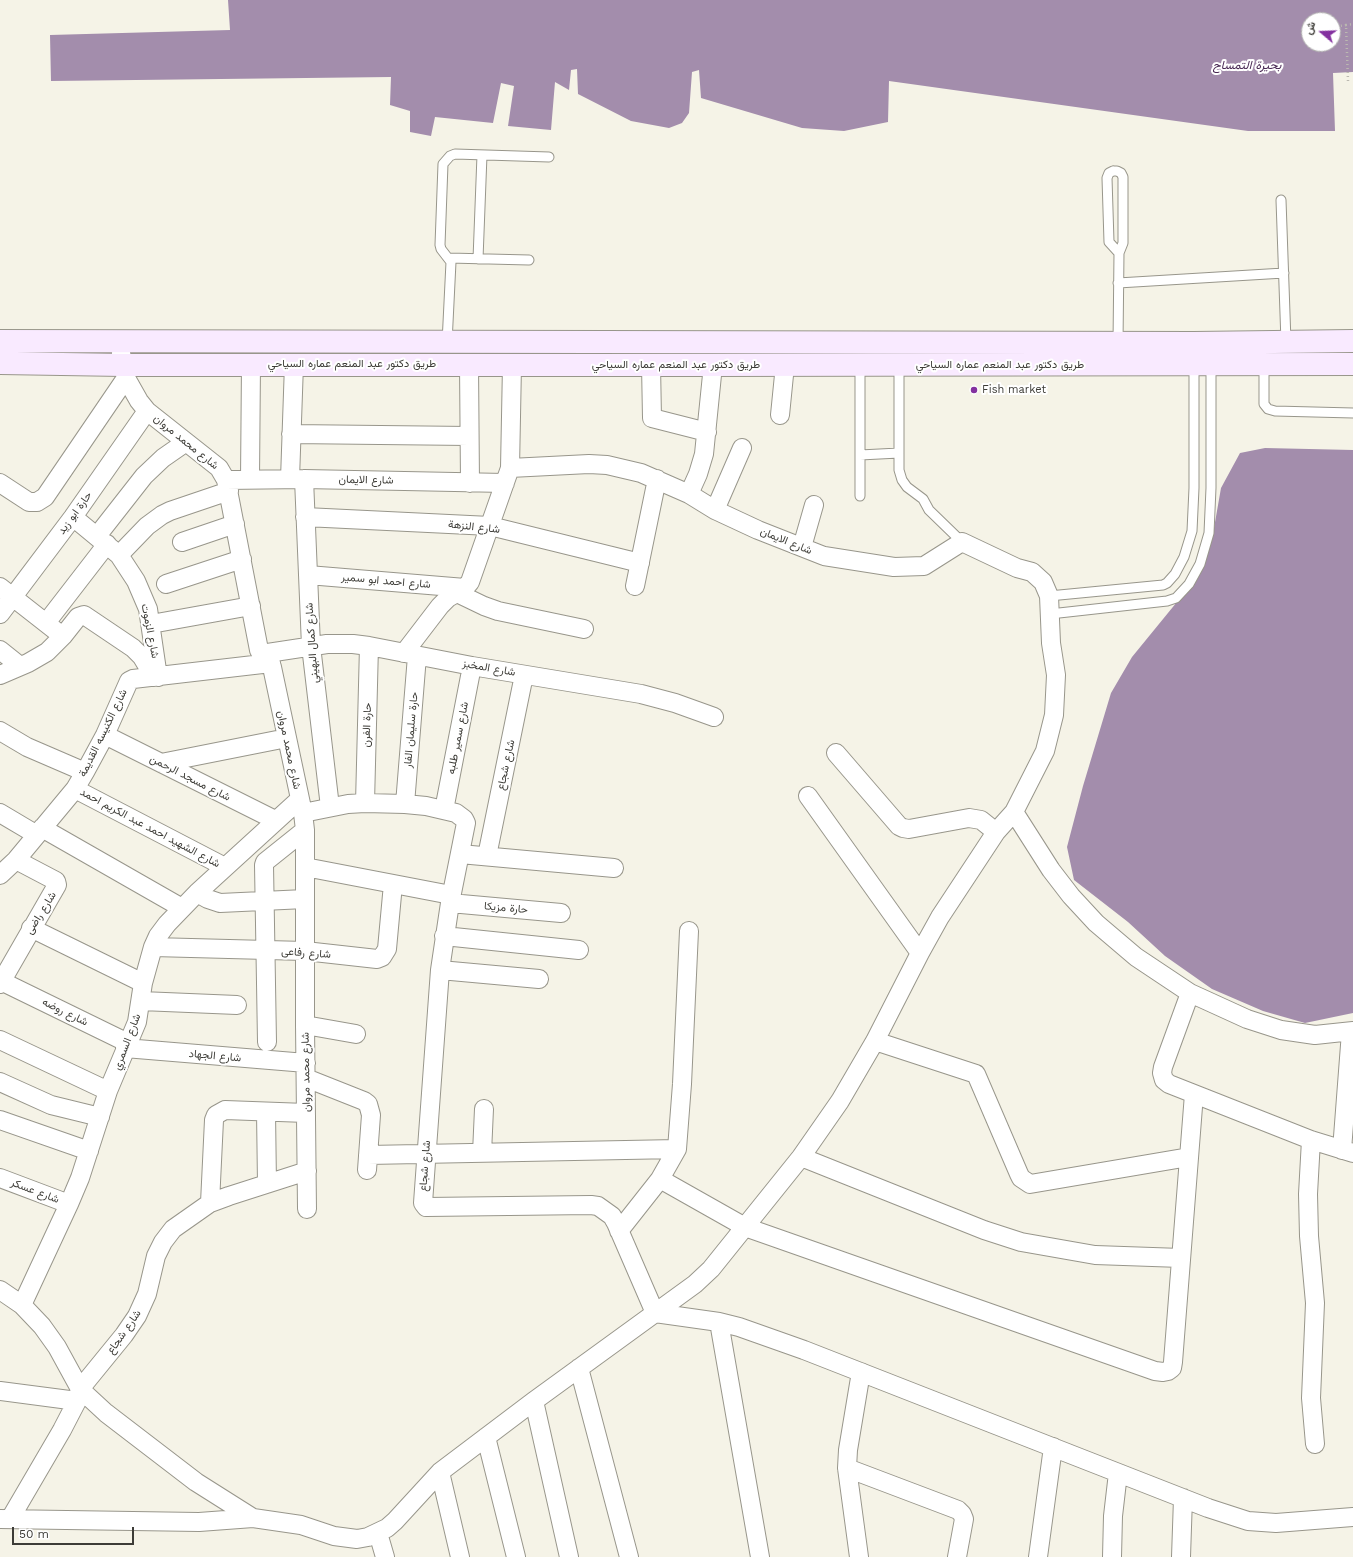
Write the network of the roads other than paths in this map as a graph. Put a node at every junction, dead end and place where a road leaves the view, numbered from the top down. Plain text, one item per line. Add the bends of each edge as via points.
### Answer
1 (482, 155) junction
2 (549, 157) dead end
3 (1281, 200) dead end
4 (1119, 253) junction
5 (449, 258) junction
6 (478, 259) junction
7 (529, 260) dead end
8 (1284, 273) junction
9 (1118, 283) junction
10 (0, 341) edge
11 (1353, 341) edge
12 (120, 342) junction
13 (447, 342) junction
14 (1286, 342) junction
15 (1118, 343) junction
16 (0, 364) edge
17 (250, 364) junction
18 (294, 364) junction
19 (1203, 364) junction
20 (1264, 364) junction
21 (1353, 364) edge
22 (469, 365) junction
23 (512, 365) junction
24 (651, 365) junction
25 (713, 365) junction
26 (785, 365) junction
27 (860, 365) junction
28 (899, 365) junction
29 (125, 371) junction
30 (147, 411) junction
31 (1353, 413) edge
32 (780, 415) dead end
33 (707, 432) junction
34 (291, 434) junction
35 (470, 436) junction
36 (186, 442) junction
37 (742, 448) dead end
38 (899, 453) junction
39 (860, 455) junction
40 (508, 476) junction
41 (250, 479) junction
42 (297, 479) junction
43 (657, 479) junction
44 (0, 483) edge
45 (470, 483) junction
46 (227, 486) junction
47 (689, 494) junction
48 (860, 496) dead end
49 (814, 505) dead end
50 (715, 510) junction
51 (73, 517) junction
52 (305, 517) junction
53 (235, 524) junction
54 (490, 526) junction
55 (182, 542) dead end
56 (962, 542) junction
57 (108, 545) junction
58 (802, 547) junction
59 (242, 559) junction
60 (640, 563) junction
61 (1180, 565) junction
62 (1195, 573) junction
63 (308, 575) junction
64 (166, 584) dead end
65 (635, 586) dead end
66 (461, 590) junction
67 (6, 592) edge
68 (1049, 596) junction
69 (251, 606) junction
70 (0, 614) edge
71 (1050, 614) junction
72 (46, 623) junction
73 (151, 624) junction
74 (584, 629) dead end
75 (63, 636) junction
76 (310, 646) junction
77 (369, 646) junction
78 (0, 650) edge
79 (411, 654) junction
80 (266, 659) junction
81 (20, 666) junction
82 (472, 666) junction
83 (524, 674) junction
84 (0, 675) edge
85 (156, 677) junction
86 (714, 716) dead end
87 (0, 731) edge
88 (105, 735) junction
89 (287, 738) junction
90 (836, 753) dead end
91 (161, 763) junction
92 (85, 772) junction
93 (75, 789) junction
94 (808, 796) dead end
95 (365, 803) junction
96 (405, 804) junction
97 (330, 807) junction
98 (444, 810) junction
99 (1014, 812) junction
100 (0, 813) edge
101 (303, 814) junction
102 (275, 820) junction
103 (40, 832) junction
104 (996, 832) junction
105 (460, 854) junction
106 (487, 856) junction
107 (16, 860) junction
108 (225, 867) junction
109 (305, 867) junction
110 (614, 868) dead end
111 (0, 875) edge
112 (393, 884) junction
113 (197, 893) junction
114 (305, 899) junction
115 (451, 899) junction
116 (265, 901) junction
117 (182, 908) junction
118 (562, 913) dead end
119 (32, 928) junction
120 (689, 931) dead end
121 (444, 936) junction
122 (153, 947) junction
123 (266, 950) junction
124 (579, 950) dead end
125 (305, 951) junction
126 (920, 952) junction
127 (440, 970) junction
128 (539, 979) dead end
129 (1, 983) edge
130 (143, 983) junction
131 (1190, 993) junction
132 (141, 1001) junction
133 (237, 1005) dead end
134 (305, 1025) junction
135 (1352, 1032) edge
136 (356, 1034) dead end
137 (0, 1040) edge
138 (875, 1041) junction
139 (267, 1042) dead end
140 (127, 1045) junction
141 (306, 1071) junction
142 (0, 1082) edge
143 (108, 1091) junction
144 (1194, 1094) junction
145 (484, 1109) dead end
146 (266, 1112) junction
147 (306, 1113) junction
148 (100, 1117) junction
149 (0, 1120) edge
150 (1311, 1140) junction
151 (677, 1149) junction
152 (89, 1151) junction
153 (1348, 1152) edge
154 (482, 1153) junction
155 (426, 1154) junction
156 (801, 1157) junction
157 (1189, 1157) junction
158 (307, 1171) junction
159 (0, 1178) edge
160 (660, 1178) junction
161 (267, 1184) junction
162 (210, 1203) junction
163 (69, 1204) junction
164 (307, 1209) dead end
165 (745, 1227) junction
166 (620, 1230) junction
167 (1182, 1258) junction
168 (0, 1290) edge
169 (22, 1305) junction
170 (655, 1313) junction
171 (718, 1322) junction
172 (579, 1368) junction
173 (861, 1372) junction
174 (0, 1391) edge
175 (78, 1395) junction
176 (534, 1401) junction
177 (486, 1437) junction
178 (1315, 1444) dead end
179 (1053, 1447) junction
180 (847, 1468) junction
181 (440, 1472) junction
182 (1118, 1473) junction
183 (1183, 1498) junction
184 (1353, 1517) edge
185 (253, 1518) junction
186 (5, 1519) edge
187 (378, 1533) junction
188 (384, 1556) edge
189 (460, 1557) edge
190 (516, 1557) edge
191 (570, 1557) edge
192 (630, 1557) edge
193 (760, 1557) edge
194 (859, 1557) edge
195 (957, 1557) edge
196 (1038, 1557) edge
197 (1112, 1557) edge
198 (1181, 1557) edge

1 - 2 lane
1 - 5 lane via 455,154 443,164 440,245 443,253
1 - 6 lane
3 - 8 lane
4 - 4 lane via 1123,243 1123,177 1121,173 1113,171 1107,178 1109,242
4 - 9 lane
5 - 6 lane
5 - 13 lane via 451,266
6 - 7 lane
8 - 9 lane
8 - 14 lane
9 - 15 lane
10 - 12 main road, طريق دكتور عبد المنعم عماره السياحي
11 - 14 main road, طريق دكتور عبد المنعم عماره السياحي
12 - 13 main road, طريق دكتور عبد المنعم عماره السياحي
12 - 29 street, شارع محمد مروان
13 - 15 main road, طريق دكتور عبد المنعم عماره السياحي
14 - 15 main road, طريق دكتور عبد المنعم عماره السياحي
16 - 29 main road, طريق دكتور عبد المنعم عماره السياحي
17 - 18 main road, طريق دكتور عبد المنعم عماره السياحي
17 - 29 main road, طريق دكتور عبد المنعم عماره السياحي
17 - 41 street
18 - 22 main road, طريق دكتور عبد المنعم عماره السياحي
18 - 34 street, شارع كمال البهيني
19 - 20 main road, طريق دكتور عبد المنعم عماره السياحي
19 - 28 main road, طريق دكتور عبد المنعم عماره السياحي
19 - 61 lane via 1192,525 1188,546
19 - 62 lane via 1211,488 1209,533
20 - 21 main road, طريق دكتور عبد المنعم عماره السياحي
20 - 31 lane via 1264,404 1268,409
22 - 23 main road, طريق دكتور عبد المنعم عماره السياحي
22 - 35 street
23 - 24 main road, طريق دكتور عبد المنعم عماره السياحي
23 - 40 street
24 - 25 main road, طريق دكتور عبد المنعم عماره السياحي
24 - 33 street via 652,418
25 - 26 main road, طريق دكتور عبد المنعم عماره السياحي
25 - 33 street
26 - 27 main road, طريق دكتور عبد المنعم عماره السياحي
26 - 32 street
27 - 28 main road, طريق دكتور عبد المنعم عماره السياحي
27 - 39 lane
28 - 38 lane
29 - 30 street, شارع محمد مروان via 139,401
29 - 44 street via 45,497 37,502 28,502
30 - 36 street, شارع محمد مروان
30 - 51 street, حارة ابو زيد
33 - 47 street via 704,454
34 - 35 street
34 - 42 street, شارع كمال البهيني
35 - 45 street
36 - 46 street, شارع محمد مروان via 218,468
36 - 57 street via 144,476
37 - 50 street
38 - 39 lane
38 - 56 lane via 902,480
39 - 48 lane
40 - 43 street, شارع الايمان via 589,464 607,465
40 - 45 street, شارع الايمان
40 - 54 street
41 - 42 street, شارع الايمان
41 - 46 street, شارع الايمان
42 - 45 street, شارع الايمان
42 - 52 street, شارع كمال البهيني
43 - 47 street, شارع الايمان
43 - 60 street
46 - 53 street, شارع محمد مروان
46 - 57 street, شارع الايمان via 170,511 147,526
47 - 50 street, شارع الايمان
49 - 58 street
50 - 58 street, شارع الايمان
51 - 57 street, شارع الزموت
51 - 67 street, حارة ابو زيد
52 - 54 street, شارع النزهة
52 - 63 street, شارع كمال البهيني
53 - 55 street
53 - 59 street, شارع محمد مروان
54 - 60 street, شارع النزهة
54 - 66 street via 470,582
56 - 58 street, شارع الايمان via 924,566 894,567 824,556
56 - 68 street via 1017,568 1032,572 1043,582
57 - 72 street
57 - 73 street, شارع الزموت via 136,581
59 - 64 street
59 - 69 street, شارع محمد مروان
60 - 65 street
61 - 62 lane
61 - 68 lane via 1170,580 1162,585
62 - 71 lane via 1182,593 1167,601
63 - 66 street, شارع احمد ابو سمير
63 - 76 street, شارع كمال البهيني
66 - 74 street via 484,606 498,611
66 - 79 street via 440,606
67 - 70 street, حارة ابو زيد
67 - 72 street
68 - 71 street
69 - 73 street
69 - 80 street, شارع محمد مروان
71 - 99 street via 1056,675 1054,715 1045,751
72 - 75 street
73 - 85 street, شارع الزموت
75 - 81 street via 47,652
75 - 85 street via 78,617 87,616 138,652
76 - 77 street, شارع المخبز
76 - 80 street, شارع المخبز
76 - 97 street, شارع كمال البهيني
77 - 79 street, شارع المخبز
77 - 95 street, حارة الفرن
78 - 81 street
79 - 82 street, شارع المخبز
79 - 96 street, حارة سليمان الفار
80 - 85 street, شارع الكنيسه القديمة
80 - 89 street, شارع محمد مروان
81 - 84 street
82 - 83 street, شارع المخبز
82 - 98 street, شارع سمير طلبه
83 - 86 street, شارع المخبز via 646,696
83 - 106 street, شارع شجاع
85 - 88 street, شارع الكنيسه القديمة via 129,681
87 - 92 street, شارع الشهيد احمد عبد الكريم احمد
88 - 91 street, شارع مسجد الرحمن
88 - 92 street, شارع الكنيسه القديمة
89 - 91 street
89 - 101 street, شارع محمد مروان
90 - 104 street via 903,828 969,818 981,820
91 - 102 street, شارع مسجد الرحمن
92 - 93 street, شارع الكنيسه القديمة
93 - 103 street, شارع الكنيسه القديمة
93 - 108 street, شارع الشهيد احمد عبد الكريم احمد
94 - 126 street
95 - 96 street, شارع شجاع
95 - 97 street, شارع شجاع
96 - 98 street, شارع شجاع
97 - 101 street, شارع شجاع
98 - 105 street, شارع شجاع via 461,815 466,823
99 - 104 street
99 - 131 street via 1051,870 1096,923 1136,957
100 - 103 street
101 - 102 street, شارع السمري
101 - 109 street, شارع محمد مروان
101 - 116 street via 265,862
102 - 108 street, شارع السمري
103 - 107 street, شارع الكنيسه القديمة
103 - 117 street
104 - 126 street
105 - 106 street
105 - 115 street, شارع شجاع
106 - 110 street
107 - 111 street, شارع الكنيسه القديمة
107 - 119 street, شارع راضى via 57,883
108 - 113 street, شارع السمري
109 - 112 street, حارة مزيكا
109 - 114 street, شارع محمد مروان
112 - 115 street, حارة مزيكا
112 - 125 street, شارع رفاعى via 387,949 382,957 377,959
113 - 116 street via 208,900 220,903
113 - 117 street, شارع السمري
114 - 116 street
114 - 125 street, شارع محمد مروان
115 - 118 street, حارة مزيكا
115 - 121 street, شارع شجاع
116 - 123 street
117 - 122 street, شارع السمري via 162,930
119 - 129 street, شارع راضى
119 - 130 street
120 - 151 street
121 - 124 street
121 - 127 street, شارع شجاع
122 - 123 street, شارع رفاعى
122 - 130 street, شارع السمري
123 - 125 street, شارع رفاعى
123 - 139 street
125 - 134 street, شارع محمد مروان
126 - 138 street
127 - 128 street
127 - 155 street, شارع شجاع
129 - 140 street, شارع روضه
130 - 132 street, شارع السمري
131 - 135 street via 1247,1019 1281,1030 1315,1035
131 - 144 street via 1162,1072 1164,1080 1169,1084
132 - 133 street
132 - 140 street, شارع السمري via 137,1022
134 - 136 street
134 - 141 street, شارع محمد مروان
135 - 153 street
137 - 143 street
138 - 156 street via 840,1101
138 - 157 street via 976,1074 1019,1174 1030,1184
140 - 141 street, شارع الجهاد
140 - 143 street, شارع السمري
141 - 147 street, شارع محمد مروان
141 - 155 street, شارع الجهاد via 368,1104 371,1115 368,1163
142 - 148 street via 51,1105
143 - 148 street, شارع السمري
144 - 150 street
144 - 157 street
145 - 154 street
146 - 147 street
146 - 161 street
146 - 162 street via 225,1110 216,1115
147 - 158 street, شارع محمد مروان
148 - 152 street, شارع السمري
149 - 152 street
150 - 153 street
150 - 178 street via 1308,1194 1309,1236 1316,1302 1311,1398
151 - 154 street
151 - 160 street
152 - 163 street, شارع السمري
154 - 155 street
155 - 166 street, شارع شجاع via 423,1203 426,1207 591,1205 606,1211
156 - 165 street
156 - 167 street via 984,1230 1021,1242 1095,1255
157 - 167 street
158 - 161 street, شارع شجاع
158 - 164 street, شارع محمد مروان
159 - 163 street, شارع عسكر
160 - 165 street
160 - 166 street
161 - 162 street, شارع شجاع
162 - 175 street, شارع شجاع via 173,1229 163,1242 156,1256 147,1294 138,1316
163 - 169 street, شارع السمري
165 - 167 street via 1154,1371 1163,1372 1172,1368 1173,1362
165 - 170 street via 711,1269
166 - 170 street, شارع شجاع
168 - 169 street
169 - 175 street via 57,1347
170 - 171 street
170 - 172 street
171 - 173 street via 739,1327
171 - 193 street
172 - 176 street
172 - 192 street
173 - 179 street
173 - 180 street
174 - 175 street
175 - 185 street via 106,1413 196,1482
175 - 186 street, شارع شجاع via 62,1430
176 - 177 street
176 - 191 street
177 - 181 street
177 - 190 street
179 - 182 street
179 - 196 street
180 - 194 street
180 - 195 street via 958,1510 964,1519
181 - 187 street via 395,1521
181 - 189 street
182 - 183 street
182 - 197 street
183 - 184 street via 1248,1521 1276,1523
183 - 198 street
185 - 186 street via 199,1522
185 - 187 street via 301,1525 345,1538 356,1539
187 - 188 street

